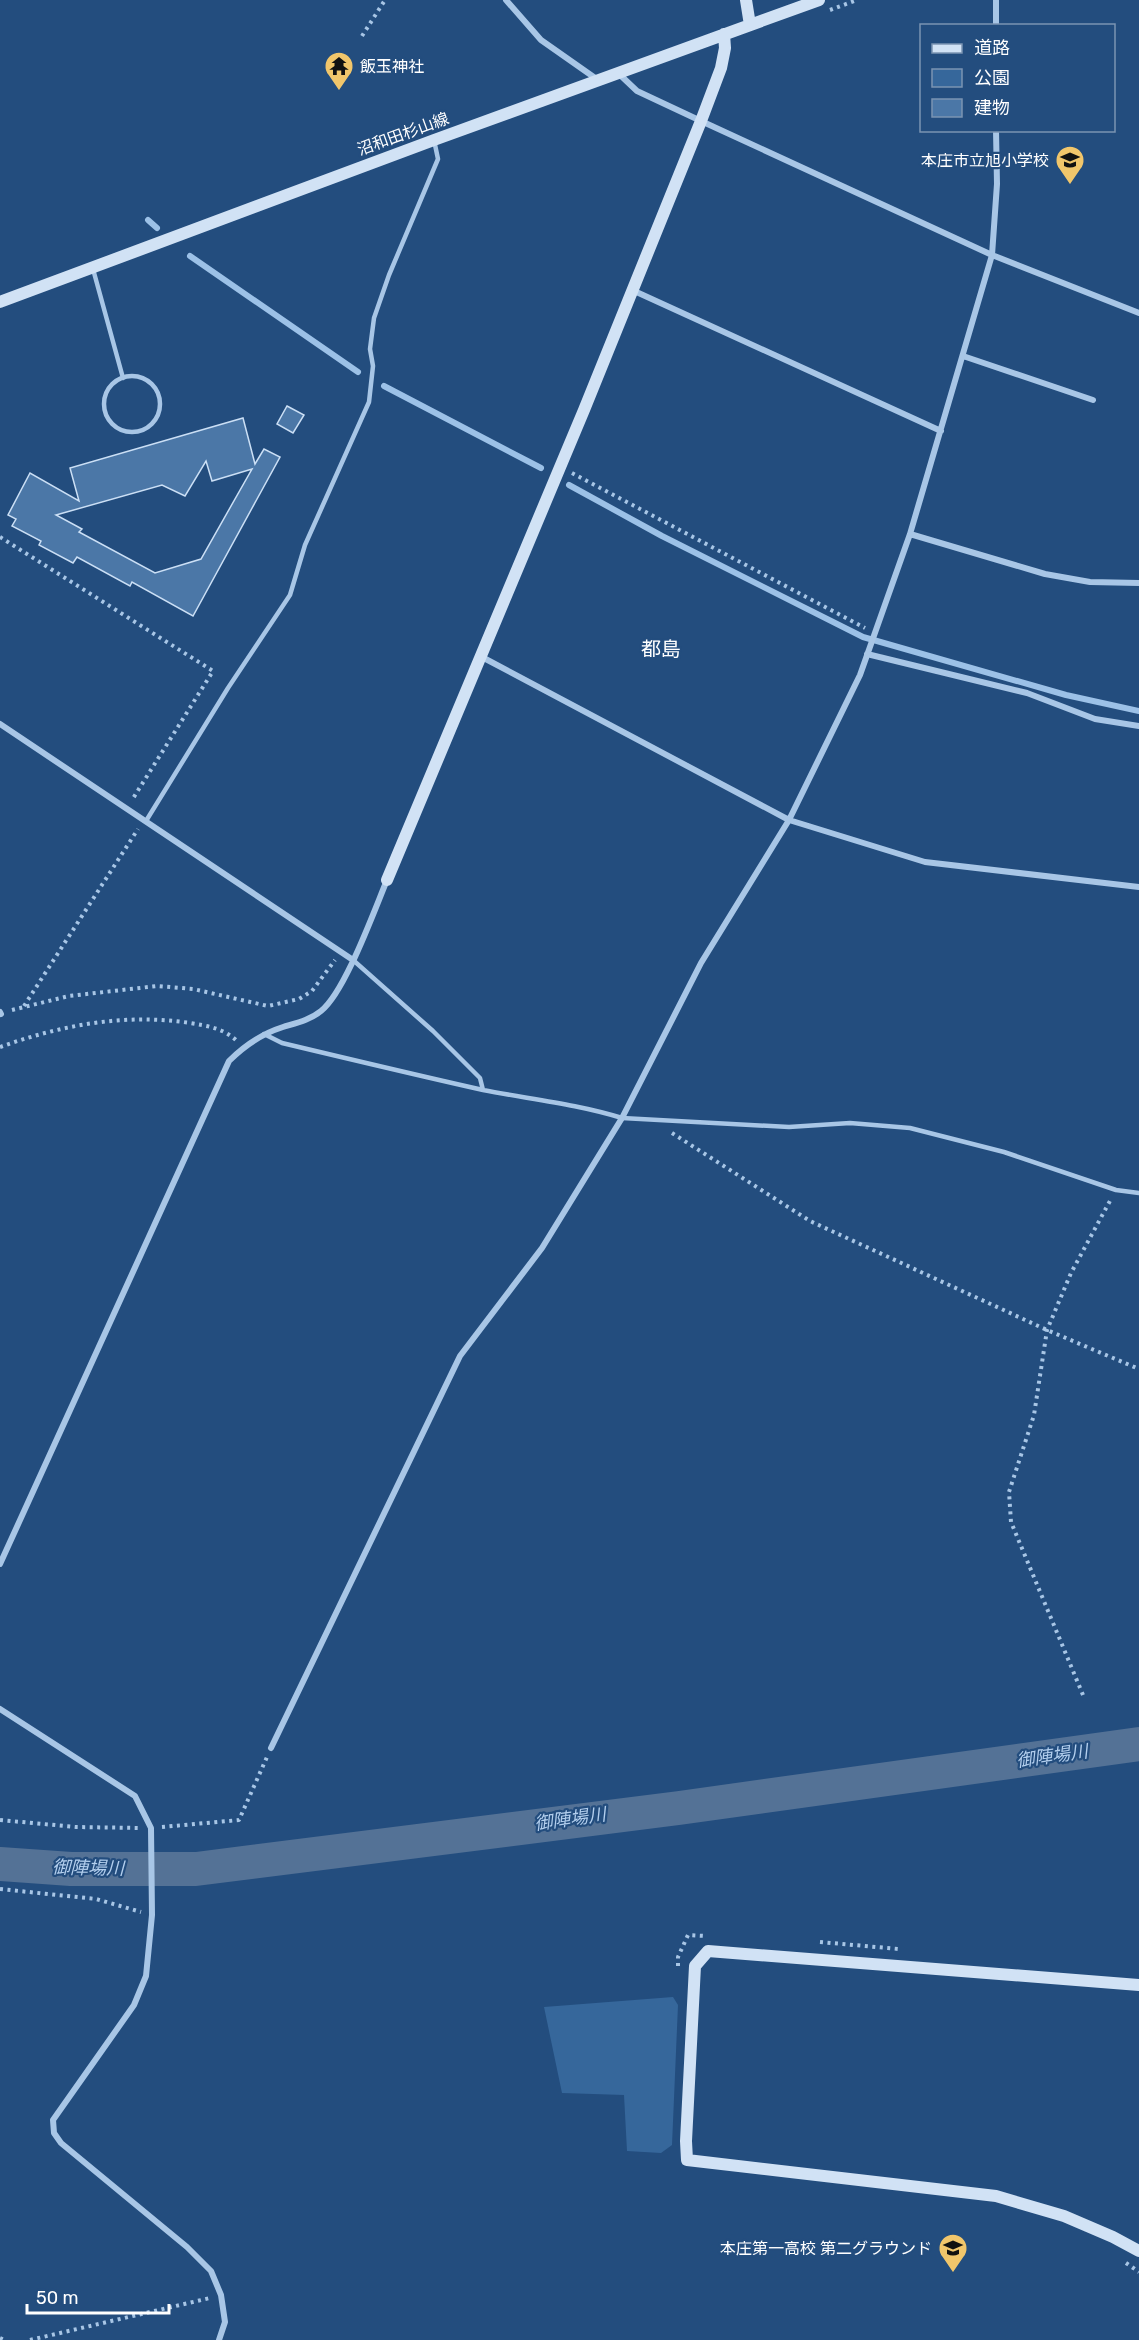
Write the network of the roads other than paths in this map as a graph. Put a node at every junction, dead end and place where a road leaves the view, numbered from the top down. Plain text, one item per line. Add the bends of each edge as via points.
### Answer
1 (506, 0) edge
2 (746, 0) edge
3 (819, 0) edge
4 (996, 0) edge
5 (996, 24) edge
6 (750, 25) junction
7 (724, 34) junction
8 (618, 73) junction
9 (598, 80) junction
10 (701, 121) junction
11 (996, 132) edge
12 (434, 140) junction
13 (992, 255) junction
14 (93, 269) junction
15 (632, 290) junction
16 (0, 302) edge
17 (1139, 313) edge
18 (963, 356) junction
19 (123, 378) junction
20 (1093, 400) dead end
21 (941, 431) junction
22 (910, 534) junction
23 (1139, 583) edge
24 (867, 654) junction
25 (480, 656) junction
26 (0, 724) edge
27 (1139, 726) edge
28 (789, 820) junction
29 (146, 821) junction
30 (387, 880) joint
31 (1139, 887) edge
32 (353, 960) junction
33 (264, 1034) junction
34 (483, 1090) junction
35 (622, 1118) junction
36 (1139, 1193) edge
37 (0, 1564) edge
38 (0, 1709) edge
39 (271, 1748) road end
40 (1139, 1985) edge
41 (1139, 2251) edge
42 (219, 2340) edge

1 - 9 street via 541,40
2 - 6 street
3 - 6 street, 沼和田杉山線
4 - 5 street
6 - 7 street, 沼和田杉山線
7 - 8 street, 沼和田杉山線
7 - 10 street via 721,68
8 - 9 street, 沼和田杉山線
8 - 10 street via 637,91
9 - 12 street, 沼和田杉山線
10 - 13 street
10 - 15 street
11 - 13 street
12 - 14 street, 沼和田杉山線
12 - 29 lane via 438,159 374,318 369,402 305,545 295,585
13 - 17 street
13 - 18 street
14 - 16 street, 沼和田杉山線
14 - 19 lane
15 - 21 street
15 - 25 street
18 - 20 street
18 - 21 street
19 - 19 lane via 142,378 156,389 160,408 152,425 144,430 126,432 110,423 106,415 104,397
21 - 22 street
22 - 23 street via 1045,574 1090,582
22 - 24 street
24 - 27 street via 1027,693 1095,719
24 - 28 street
25 - 28 street
25 - 30 street
26 - 29 street
28 - 31 street via 925,862
28 - 35 street via 701,963
29 - 32 street
30 - 32 street
32 - 33 street via 322,1010
32 - 34 lane via 433,1031 480,1078
33 - 34 lane via 293,1046
33 - 37 street via 230,1061
34 - 35 lane
35 - 36 lane via 789,1127 850,1123 910,1128 1004,1152 1116,1190
35 - 39 street via 542,1248 460,1356
38 - 42 street via 135,1796 151,1828 152,1915 146,1976 134,2005 53,2120 54,2133 211,2271 221,2295 225,2322
40 - 41 street via 708,1951 695,1966 686,2140 687,2160 996,2196 1064,2216

